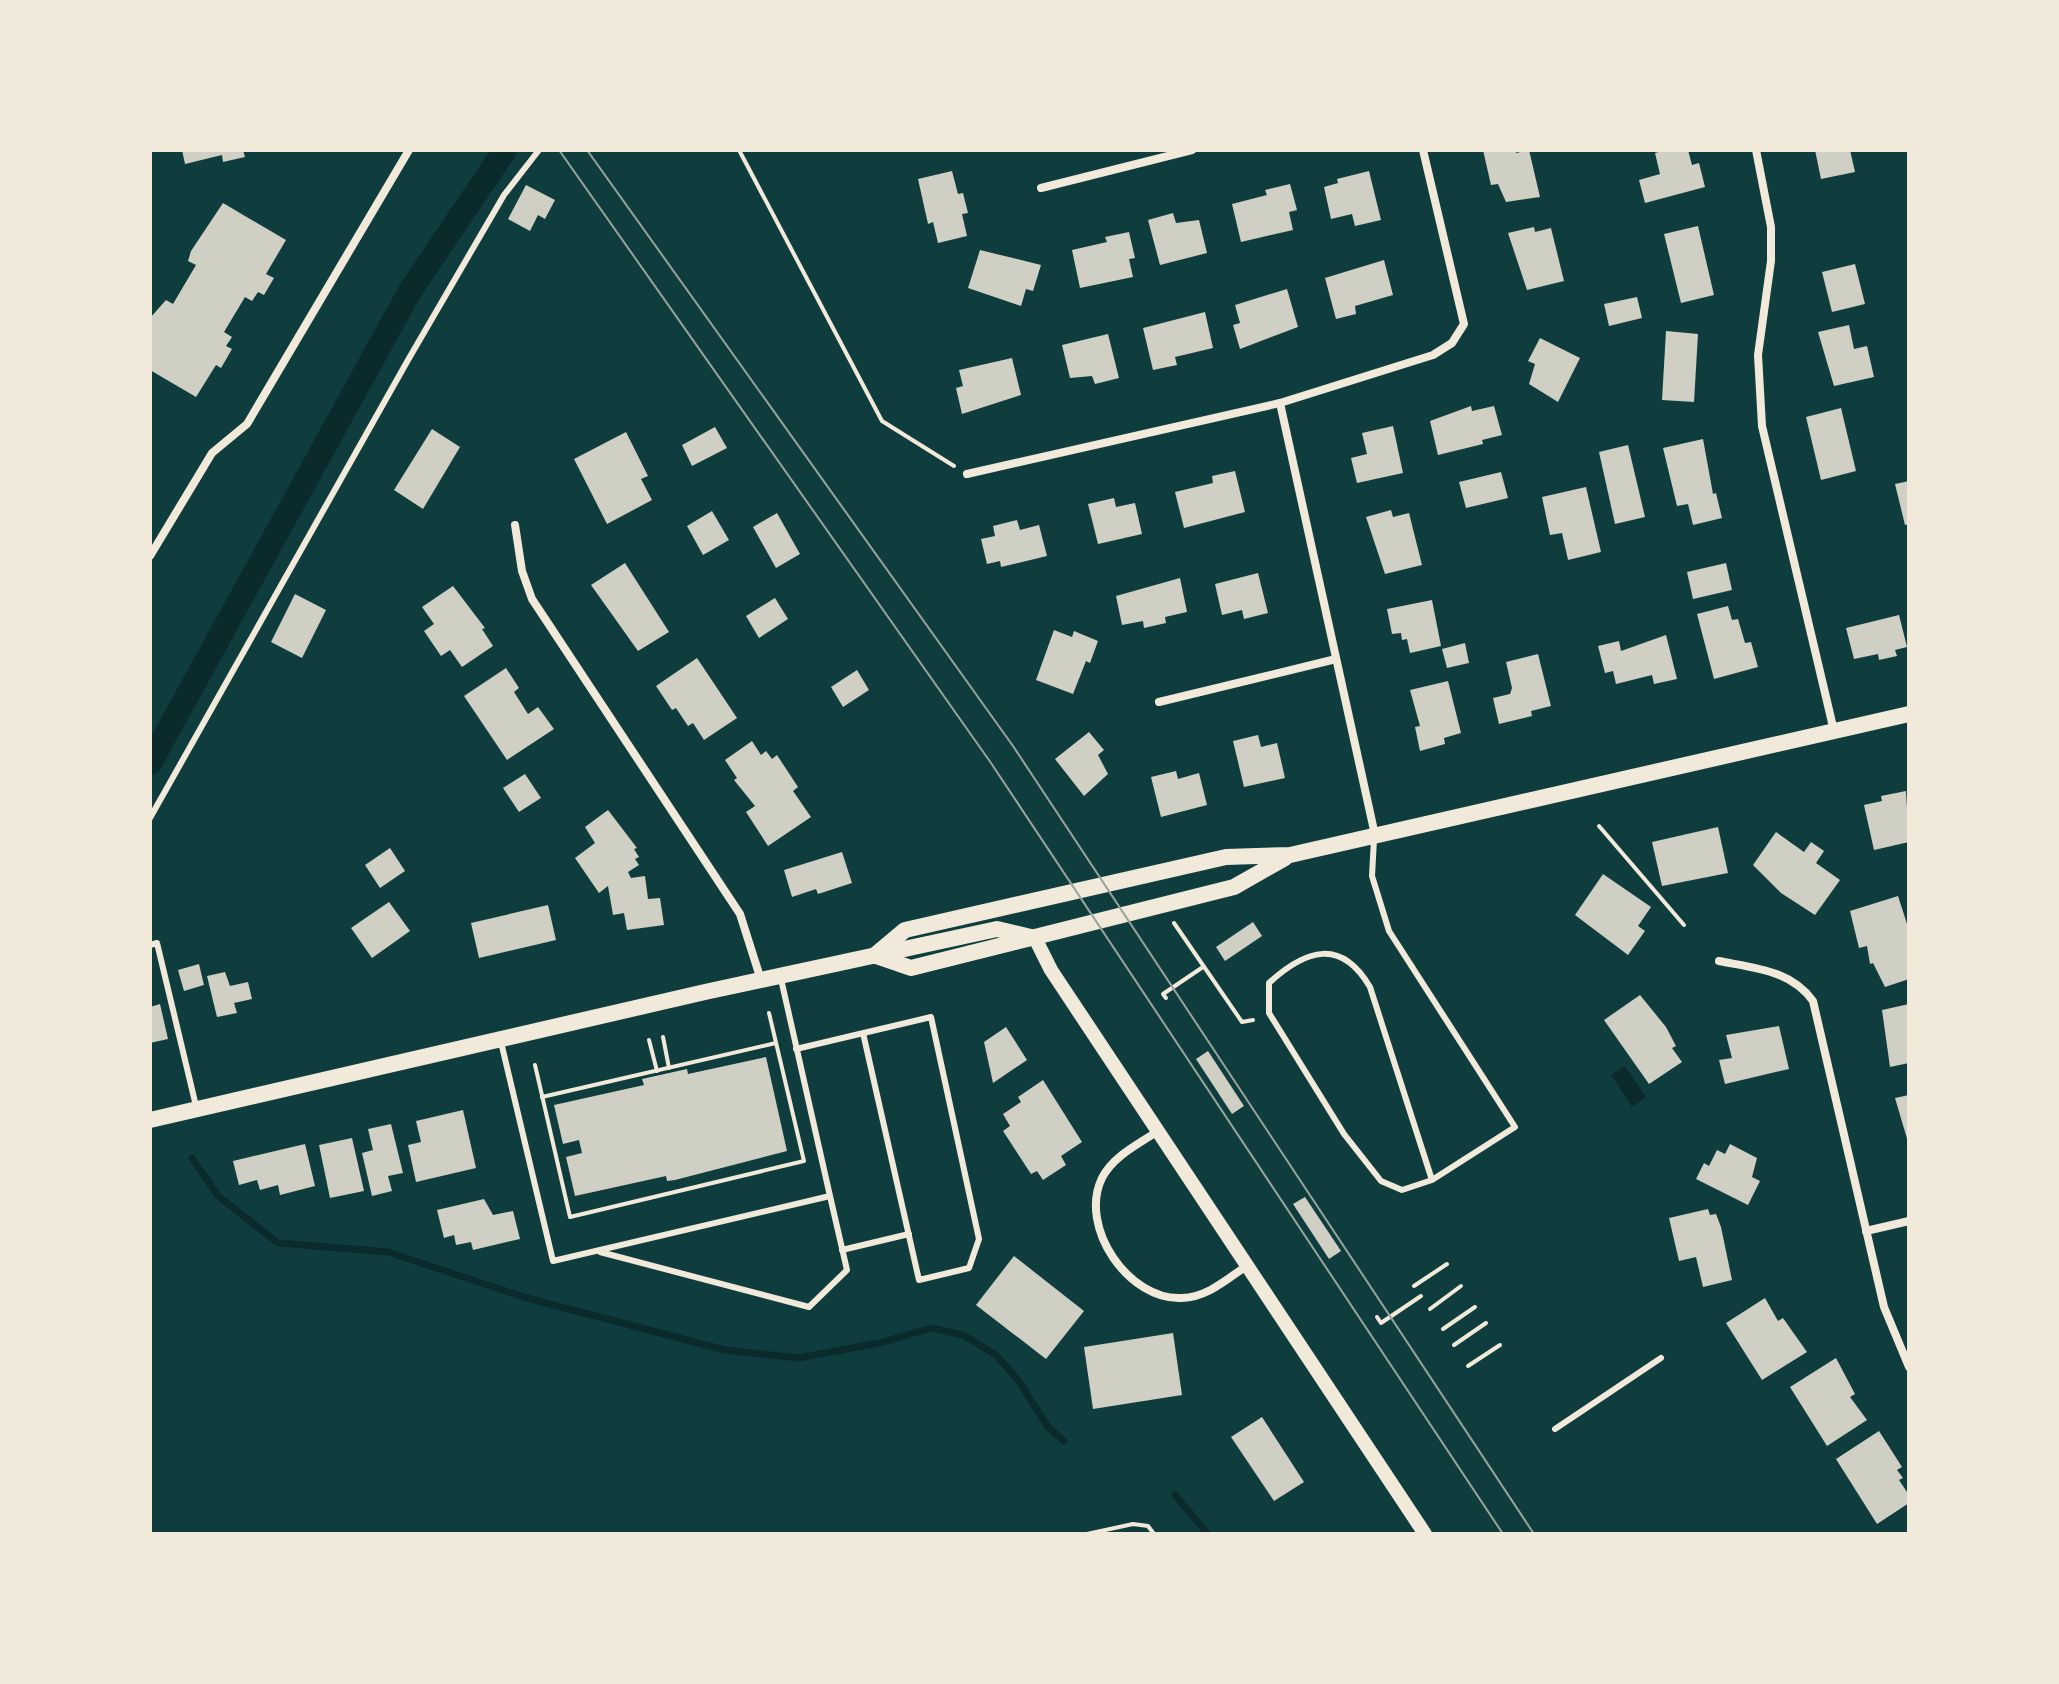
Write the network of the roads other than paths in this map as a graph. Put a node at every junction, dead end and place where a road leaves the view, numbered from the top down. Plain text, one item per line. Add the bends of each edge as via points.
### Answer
1 (409, 150) edge
2 (539, 150) edge
3 (1192, 150) edge
4 (1423, 150) edge
5 (1756, 150) edge
6 (1041, 188) dead end
7 (1280, 403) junction
8 (967, 474) road end
9 (515, 525) dead end
10 (150, 556) edge
11 (1336, 659) junction
12 (1159, 702) dead end
13 (1909, 714) edge
14 (1835, 732) junction
15 (150, 818) edge
16 (1375, 836) junction
17 (1290, 855) junction
18 (1035, 938) junction
19 (150, 945) edge
20 (874, 956) junction
21 (1719, 961) dead end
22 (780, 976) junction
23 (761, 980) junction
24 (863, 1033) junction
25 (500, 1038) junction
26 (796, 1049) junction
27 (197, 1109) junction
28 (150, 1120) edge
29 (1158, 1131) junction
30 (1432, 1180) junction
31 (830, 1196) junction
32 (1909, 1221) edge
33 (1866, 1231) junction
34 (909, 1234) junction
35 (842, 1250) junction
36 (597, 1251) junction
37 (1248, 1265) junction
38 (1661, 1358) dead end
39 (1909, 1367) edge
40 (1555, 1429) dead end
41 (1425, 1534) edge

1 - 10 street via 247,424 212,453
2 - 15 lane via 504,195
3 - 6 street
4 - 7 street via 1464,324 1452,343 1433,355
5 - 14 street via 1771,227 1758,355 1762,426
7 - 8 street
7 - 11 street
9 - 23 street via 532,599 740,914
11 - 12 street
11 - 16 street
13 - 14 main road
14 - 16 main road
16 - 17 main road
16 - 30 lane via 1372,876 1389,931 1515,1127
17 - 18 main road via 1234,887
17 - 20 main road via 1226,857 905,930
18 - 20 main road via 997,929
18 - 29 street
19 - 27 lane via 157,943
20 - 22 main road
21 - 33 street via 1789,977 1813,1001
22 - 23 main road
22 - 26 lane
23 - 25 main road
24 - 26 lane
24 - 34 lane
24 - 34 lane via 931,1017 979,1239 969,1268 919,1280
25 - 27 main road
25 - 36 lane via 553,1261
26 - 31 lane
27 - 28 main road
29 - 37 street
29 - 37 street via 1114,1162 1098,1190 1096,1212 1115,1259 1141,1286 1170,1298 1208,1292
30 - 30 lane via 1370,987 1357,966 1335,954 1312,954 1288,965 1269,983 1269,1013 1344,1134 1381,1181 1402,1190
31 - 35 lane
31 - 36 lane
32 - 33 street
33 - 39 street via 1884,1307
34 - 35 lane
35 - 36 lane via 847,1270 809,1307
37 - 41 street
38 - 40 lane

